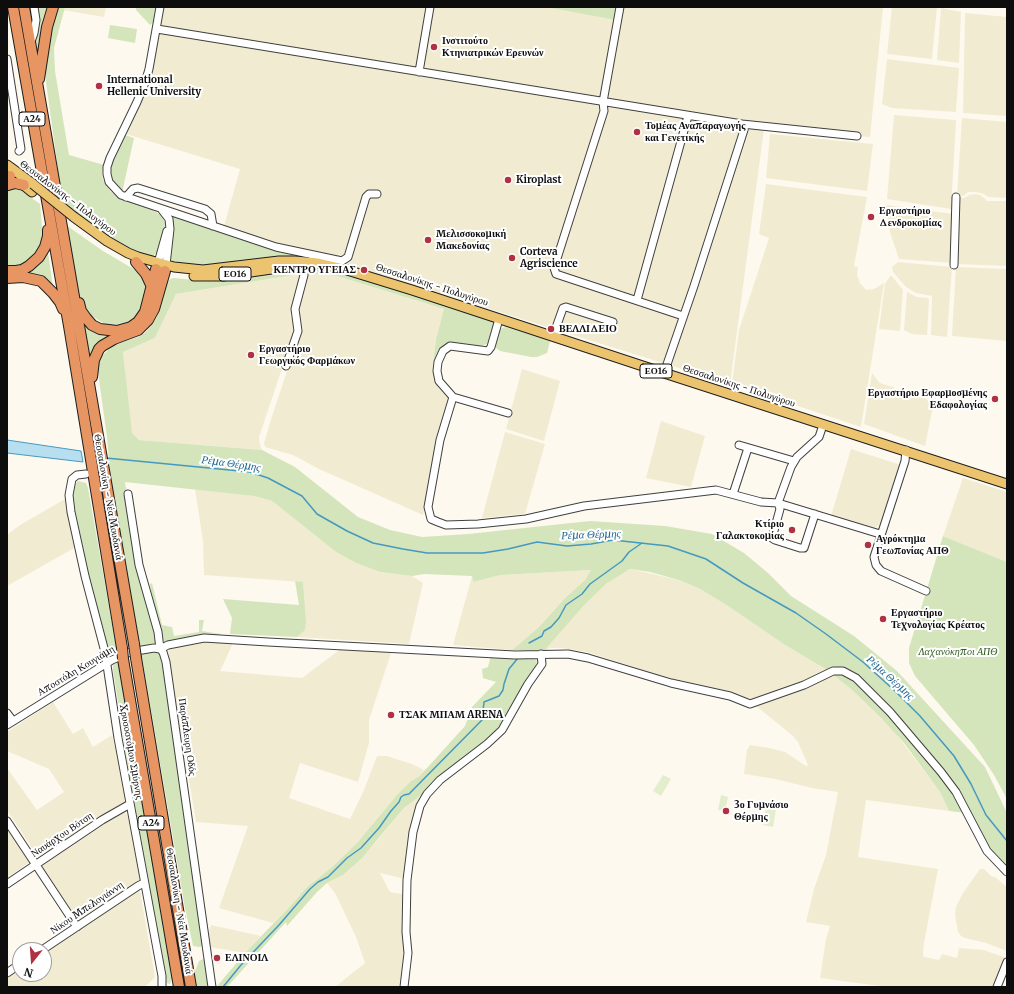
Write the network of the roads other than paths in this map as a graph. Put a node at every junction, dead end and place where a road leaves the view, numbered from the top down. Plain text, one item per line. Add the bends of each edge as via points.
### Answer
1 (12, 7) edge
2 (24, 7) edge
3 (34, 7) edge
4 (53, 7) edge
5 (160, 7) edge
6 (430, 7) edge
7 (620, 7) edge
8 (156, 29) junction
9 (30, 44) junction
10 (7, 59) edge
11 (419, 72) junction
12 (38, 93) junction
13 (603, 102) junction
14 (688, 116) junction
15 (742, 124) junction
16 (858, 136) dead end
17 (19, 151) dead end
18 (8, 175) edge
19 (28, 185) junction
20 (377, 194) dead end
21 (126, 196) junction
22 (956, 196) dead end
23 (160, 209) junction
24 (48, 216) junction
25 (72, 219) junction
26 (213, 226) junction
27 (136, 262) junction
28 (304, 263) junction
29 (954, 265) dead end
30 (161, 267) junction
31 (7, 271) edge
32 (7, 278) edge
33 (71, 279) junction
34 (152, 288) junction
35 (636, 300) junction
36 (683, 316) junction
37 (499, 319) junction
38 (613, 322) dead end
39 (69, 326) junction
40 (553, 336) junction
41 (286, 366) dead end
42 (664, 374) junction
43 (453, 397) junction
44 (508, 413) dead end
45 (94, 415) junction
46 (823, 425) junction
47 (739, 445) dead end
48 (748, 448) junction
49 (906, 450) junction
50 (794, 461) junction
51 (89, 471) junction
52 (1007, 484) edge
53 (128, 494) dead end
54 (733, 494) junction
55 (778, 503) junction
56 (815, 514) junction
57 (880, 534) junction
58 (926, 591) dead end
59 (160, 649) junction
60 (541, 654) junction
61 (107, 662) junction
62 (96, 669) junction
63 (107, 672) junction
64 (7, 713) edge
65 (10, 723) edge
66 (130, 804) junction
67 (7, 821) edge
68 (36, 865) junction
69 (1007, 872) edge
70 (144, 883) junction
71 (7, 884) edge
72 (77, 927) junction
73 (52, 943) edge
74 (1007, 962) edge
75 (162, 987) edge
76 (179, 987) edge
77 (191, 987) edge
78 (212, 987) edge
79 (404, 987) edge
80 (997, 987) edge

1 - 24 highway, Θεσσαλονίκη - Νέα Μουδανιά / Α24
2 - 9 highway, Θεσσαλονίκη - Νέα Μουδανιά / Α24
3 - 9 street via 36,20
4 - 12 highway via 47,27
5 - 8 street
6 - 11 street
7 - 13 street
8 - 11 street
8 - 21 street via 145,83 107,167 109,182 121,195
9 - 12 highway, Θεσσαλονίκη - Νέα Μουδανιά / Α24
10 - 17 street via 21,149
11 - 13 street
12 - 33 highway, Θεσσαλονίκη - Νέα Μουδανιά / Α24
13 - 14 street
13 - 35 street via 604,111 554,268 556,274
14 - 15 street
14 - 35 street
15 - 16 street
15 - 36 street via 744,130
18 - 19 main road, Θεσσαλονίκης - Πολυγύρου / ΕΟ16
18 - 19 highway via 15,182
19 - 25 main road, Θεσσαλονίκης - Πολυγύρου / ΕΟ16
20 - 26 street via 369,194 366,197 348,256 342,261 276,247
21 - 23 street
21 - 26 street via 138,188 205,208 211,214
22 - 29 street
23 - 26 street
23 - 30 street via 169,219 170,229
24 - 31 highway via 48,236 42,253 29,266 16,272
24 - 39 highway, Θεσσαλονίκη - Νέα Μουδανιά / Α24
25 - 27 main road, Θεσσαλονίκης - Πολυγύρου / ΕΟ16 via 106,246
25 - 30 main road, Θεσσαλονίκης - Πολυγύρου / ΕΟ16 via 119,249
27 - 30 main road, Θεσσαλονίκης - Πολυγύρου / ΕΟ16
27 - 34 highway via 146,274
28 - 30 main road, Θεσσαλονίκης - Πολυγύρου / ΕΟ16 via 214,276 192,276
28 - 37 main road, Θεσσαλονίκης - Πολυγύρου / ΕΟ16 via 347,270
28 - 41 street via 304,275 295,309 298,331
30 - 34 highway
30 - 45 highway via 156,304 148,320 138,330 105,344 96,354 92,369
32 - 39 highway via 33,279 48,286 60,302
33 - 34 highway via 81,311 92,325 108,331 125,330 138,322 145,312
33 - 45 highway, Θεσσαλονίκη - Νέα Μουδανιά / Α24
35 - 36 street
36 - 42 street
37 - 40 main road, Θεσσαλονίκης - Πολυγύρου / ΕΟ16
37 - 43 street via 488,351 450,346 443,351 438,362 439,381
38 - 40 street via 566,307 562,310
39 - 51 highway, Θεσσαλονίκη - Νέα Μουδανιά / Α24
40 - 42 main road, Θεσσαλονίκης - Πολυγύρου / ΕΟ16
42 - 46 main road, Θεσσαλονίκης - Πολυγύρου / ΕΟ16
43 - 44 street
43 - 54 street via 440,440 428,507 431,519 438,522 478,524 526,519 584,506 711,490
45 - 77 highway, Θεσσαλονίκη - Νέα Μουδανιά / Α24, bridge
46 - 49 main road, Θεσσαλονίκης - Πολυγύρου / ΕΟ16
46 - 50 street via 819,437
47 - 48 street
48 - 50 street
48 - 54 street
49 - 52 main road, Θεσσαλονίκης - Πολυγύρου / ΕΟ16
49 - 57 street via 905,461
50 - 55 street
51 - 61 street, Χρυσοστόμου Σμύρνης via 72,479 69,495 85,576
51 - 76 highway, Θεσσαλονίκη - Νέα Μουδανιά / Α24, bridge via 124,659
53 - 59 street, Παράπλευρη Οδός via 139,566 158,632
54 - 55 street via 761,502
55 - 56 street
55 - 56 street via 780,509 772,538 800,548 804,548 806,544
56 - 57 street
57 - 58 street via 874,557 876,565 882,571
59 - 60 street, Αποστόλη Κουγιάμη via 204,638 515,655
59 - 61 street, Αποστόλη Κουγιάμη via 130,652
59 - 78 street, Παράπλευρη Οδός via 166,668
60 - 69 street, Αποστόλη Κουγιάμη via 568,654 588,658 671,683 730,696 750,704 833,671 847,672 890,712 941,772 956,792 987,851
60 - 79 street via 542,664 502,730 440,780 420,806 413,832 407,880 408,953
61 - 62 street, Αποστόλη Κουγιάμη
61 - 63 street, Χρυσοστόμου Σμύρνης
62 - 63 street
62 - 65 street, Αποστόλη Κουγιάμη
63 - 66 street, Χρυσοστόμου Σμύρνης
64 - 65 street
66 - 68 street, Ναυάρχου Βότση
66 - 70 street, Χρυσοστόμου Σμύρνης
67 - 68 street
68 - 71 street, Ναυάρχου Βότση
68 - 72 street
70 - 72 street, Νίκου Μπελογιάννη
70 - 75 street, Χρυσοστόμου Σμύρνης
72 - 73 street, Νίκου Μπελογιάννη
74 - 80 street

